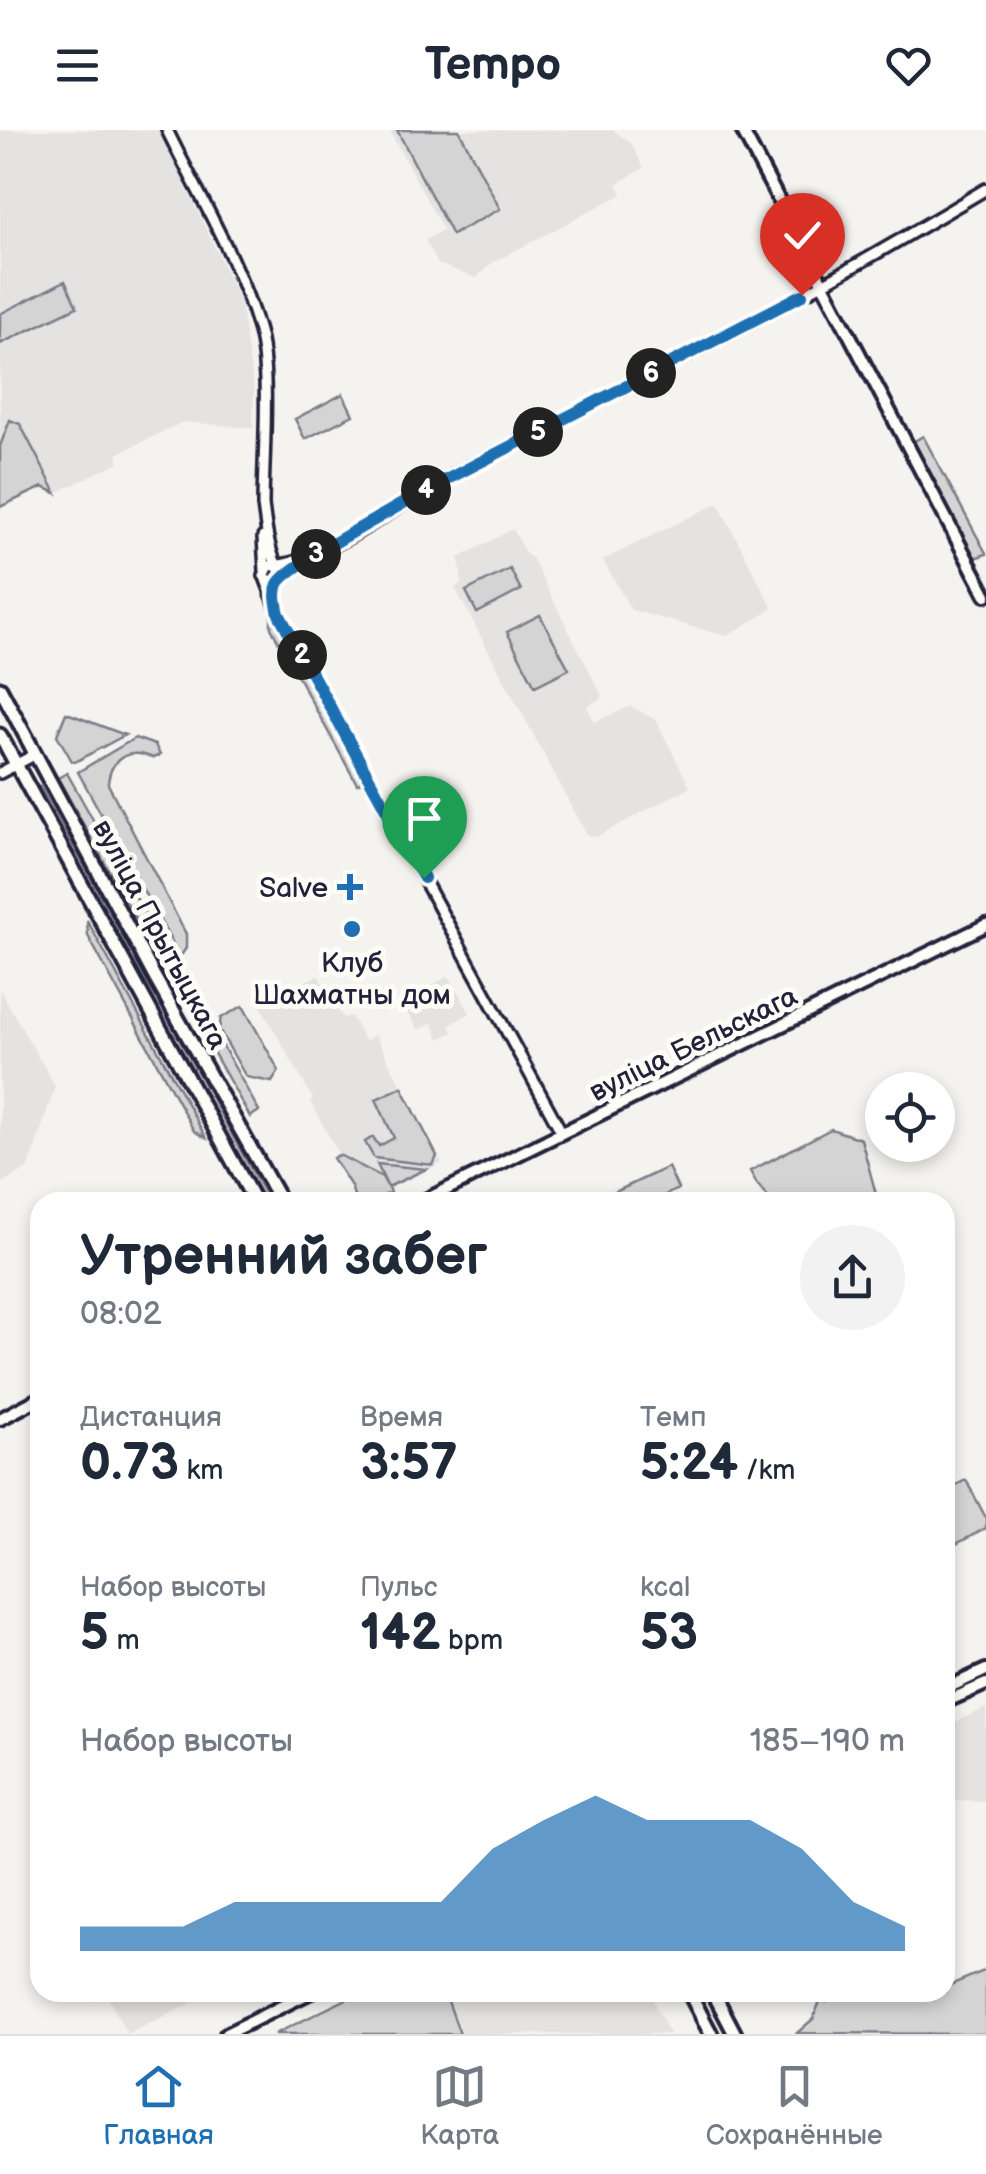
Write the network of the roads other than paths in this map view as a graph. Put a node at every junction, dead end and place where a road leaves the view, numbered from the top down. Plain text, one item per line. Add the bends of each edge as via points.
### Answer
1 (167, 130) edge
2 (742, 130) edge
3 (986, 189) edge
4 (823, 284) junction
5 (264, 505) junction
6 (311, 556) junction
7 (276, 566) junction
8 (264, 574) junction
9 (280, 579) junction
10 (986, 595) edge
11 (279, 614) junction
12 (0, 688) edge
13 (0, 735) edge
14 (36, 754) junction
15 (16, 764) junction
16 (0, 773) edge
17 (986, 925) edge
18 (562, 1132) junction
19 (249, 1192) edge
20 (275, 1192) edge
21 (441, 1192) edge
22 (30, 1403) edge
23 (0, 1419) edge
24 (986, 1670) edge
25 (955, 1684) edge
26 (986, 1684) edge
27 (955, 1698) edge
28 (291, 2002) edge
29 (694, 2002) edge
30 (718, 2002) edge
31 (226, 2034) edge
32 (712, 2034) edge
33 (736, 2034) edge

1 - 5 street via 259,330
2 - 4 main road
3 - 4 street
4 - 6 street
4 - 10 main road
5 - 7 street
5 - 8 street
6 - 7 street
6 - 9 street
7 - 8 street
7 - 9 street
8 - 9 street via 273,583
8 - 11 street
9 - 11 street
11 - 18 street
12 - 14 main road, вуліца Прытыцкага
13 - 15 main road, вуліца Прытыцкага
14 - 15 street
14 - 20 main road, вуліца Прытыцкага
15 - 16 street
15 - 19 main road, вуліца Прытыцкага
17 - 18 main road, вуліца Бельскага
18 - 21 main road, вуліца Бельскага
22 - 23 main road
24 - 25 main road
26 - 27 main road
28 - 31 main road
29 - 32 main road
30 - 33 main road

